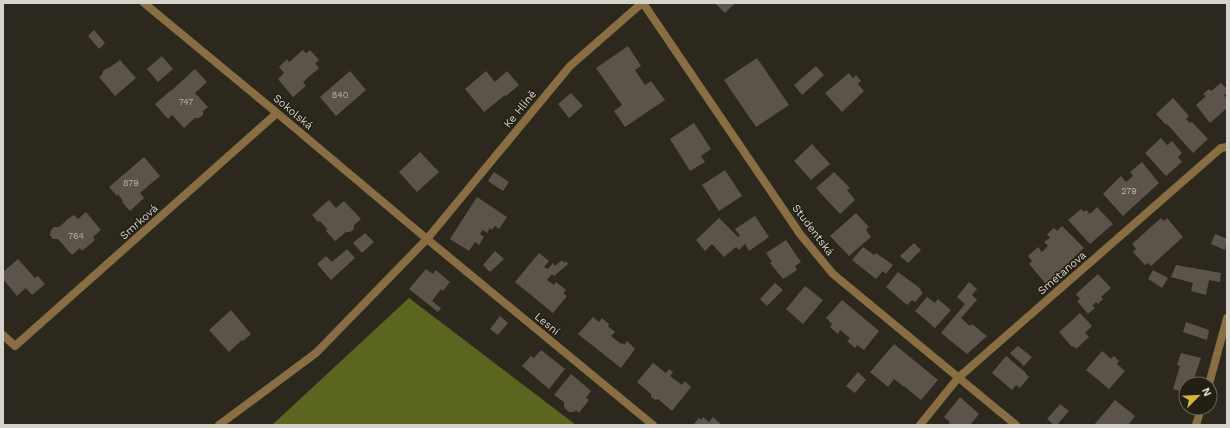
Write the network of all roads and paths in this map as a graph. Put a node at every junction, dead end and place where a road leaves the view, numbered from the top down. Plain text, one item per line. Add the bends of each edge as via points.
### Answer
1 (144, 3) edge
2 (642, 3) edge
3 (277, 113) junction
4 (1224, 147) edge
5 (427, 240) junction
6 (1227, 318) edge
7 (3, 335) edge
8 (1211, 376) edge
9 (958, 378) junction
10 (219, 425) edge
11 (652, 425) edge
12 (920, 425) edge
13 (1016, 425) edge

1 - 3 street, Sokolská
2 - 5 street, Ke Hlíně via 570,66
2 - 9 street, Studentská via 800,234 833,274
3 - 5 street, Sokolská
3 - 7 street, Smrková via 14,346
4 - 9 street, Smetanova
5 - 10 street, Ke Hlíně via 316,353
5 - 11 street, Lesní
6 - 8 street
9 - 12 street, Smetanova
9 - 13 street, Studentská

